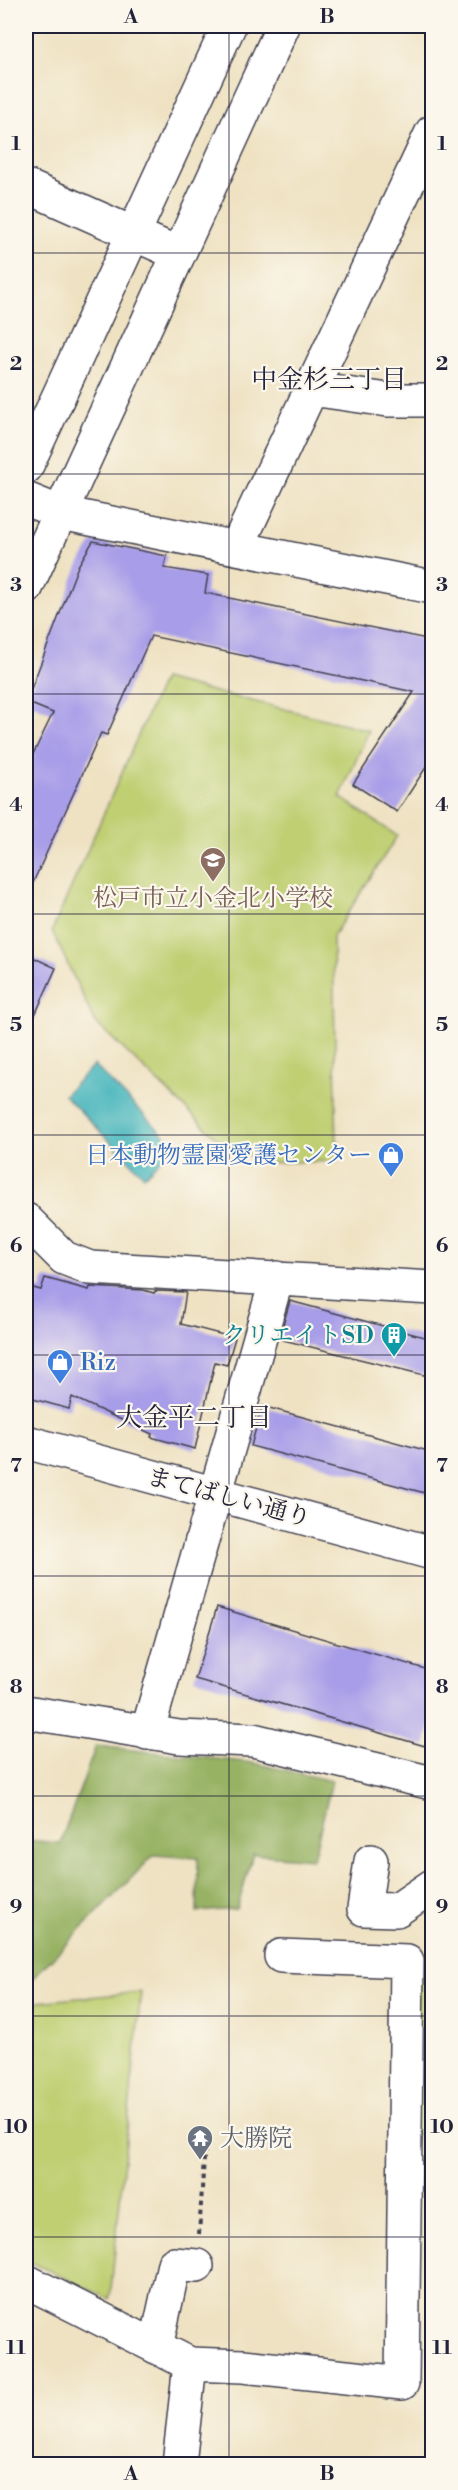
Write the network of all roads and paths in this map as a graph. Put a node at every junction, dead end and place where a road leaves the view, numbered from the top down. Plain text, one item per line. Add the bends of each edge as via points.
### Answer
1 (229, 26) edge
2 (283, 26) edge
3 (432, 132) edge
4 (26, 186) edge
5 (132, 233) junction
6 (179, 254) junction
7 (311, 389) junction
8 (432, 400) edge
9 (26, 467) edge
10 (26, 499) edge
11 (61, 513) junction
12 (237, 547) junction
13 (432, 587) edge
14 (26, 588) edge
15 (26, 1220) edge
16 (277, 1278) junction
17 (432, 1288) edge
18 (26, 1442) edge
19 (216, 1494) junction
20 (432, 1553) edge
21 (26, 1712) edge
22 (147, 1733) junction
23 (432, 1783) edge
24 (371, 1861) dead end
25 (432, 1886) edge
26 (281, 1956) dead end
27 (197, 2265) dead end
28 (26, 2281) edge
29 (156, 2347) junction
30 (190, 2364) junction
31 (179, 2464) edge

1 - 5 street
2 - 6 street
3 - 7 street
4 - 5 street
5 - 6 street
5 - 9 street
6 - 11 street
7 - 8 street via 388,400
7 - 12 street
10 - 11 street
11 - 12 street
11 - 14 street
12 - 13 street
15 - 16 street via 64,1258 90,1268
16 - 17 street
16 - 19 street
18 - 19 street, まてばしい通り
19 - 20 street, まてばしい通り
19 - 22 street
21 - 22 street
22 - 23 street via 253,1740
24 - 25 street via 364,1909 397,1910
26 - 30 street via 407,1961 402,2383
27 - 29 street via 174,2264
28 - 29 street
29 - 30 street
30 - 31 street

